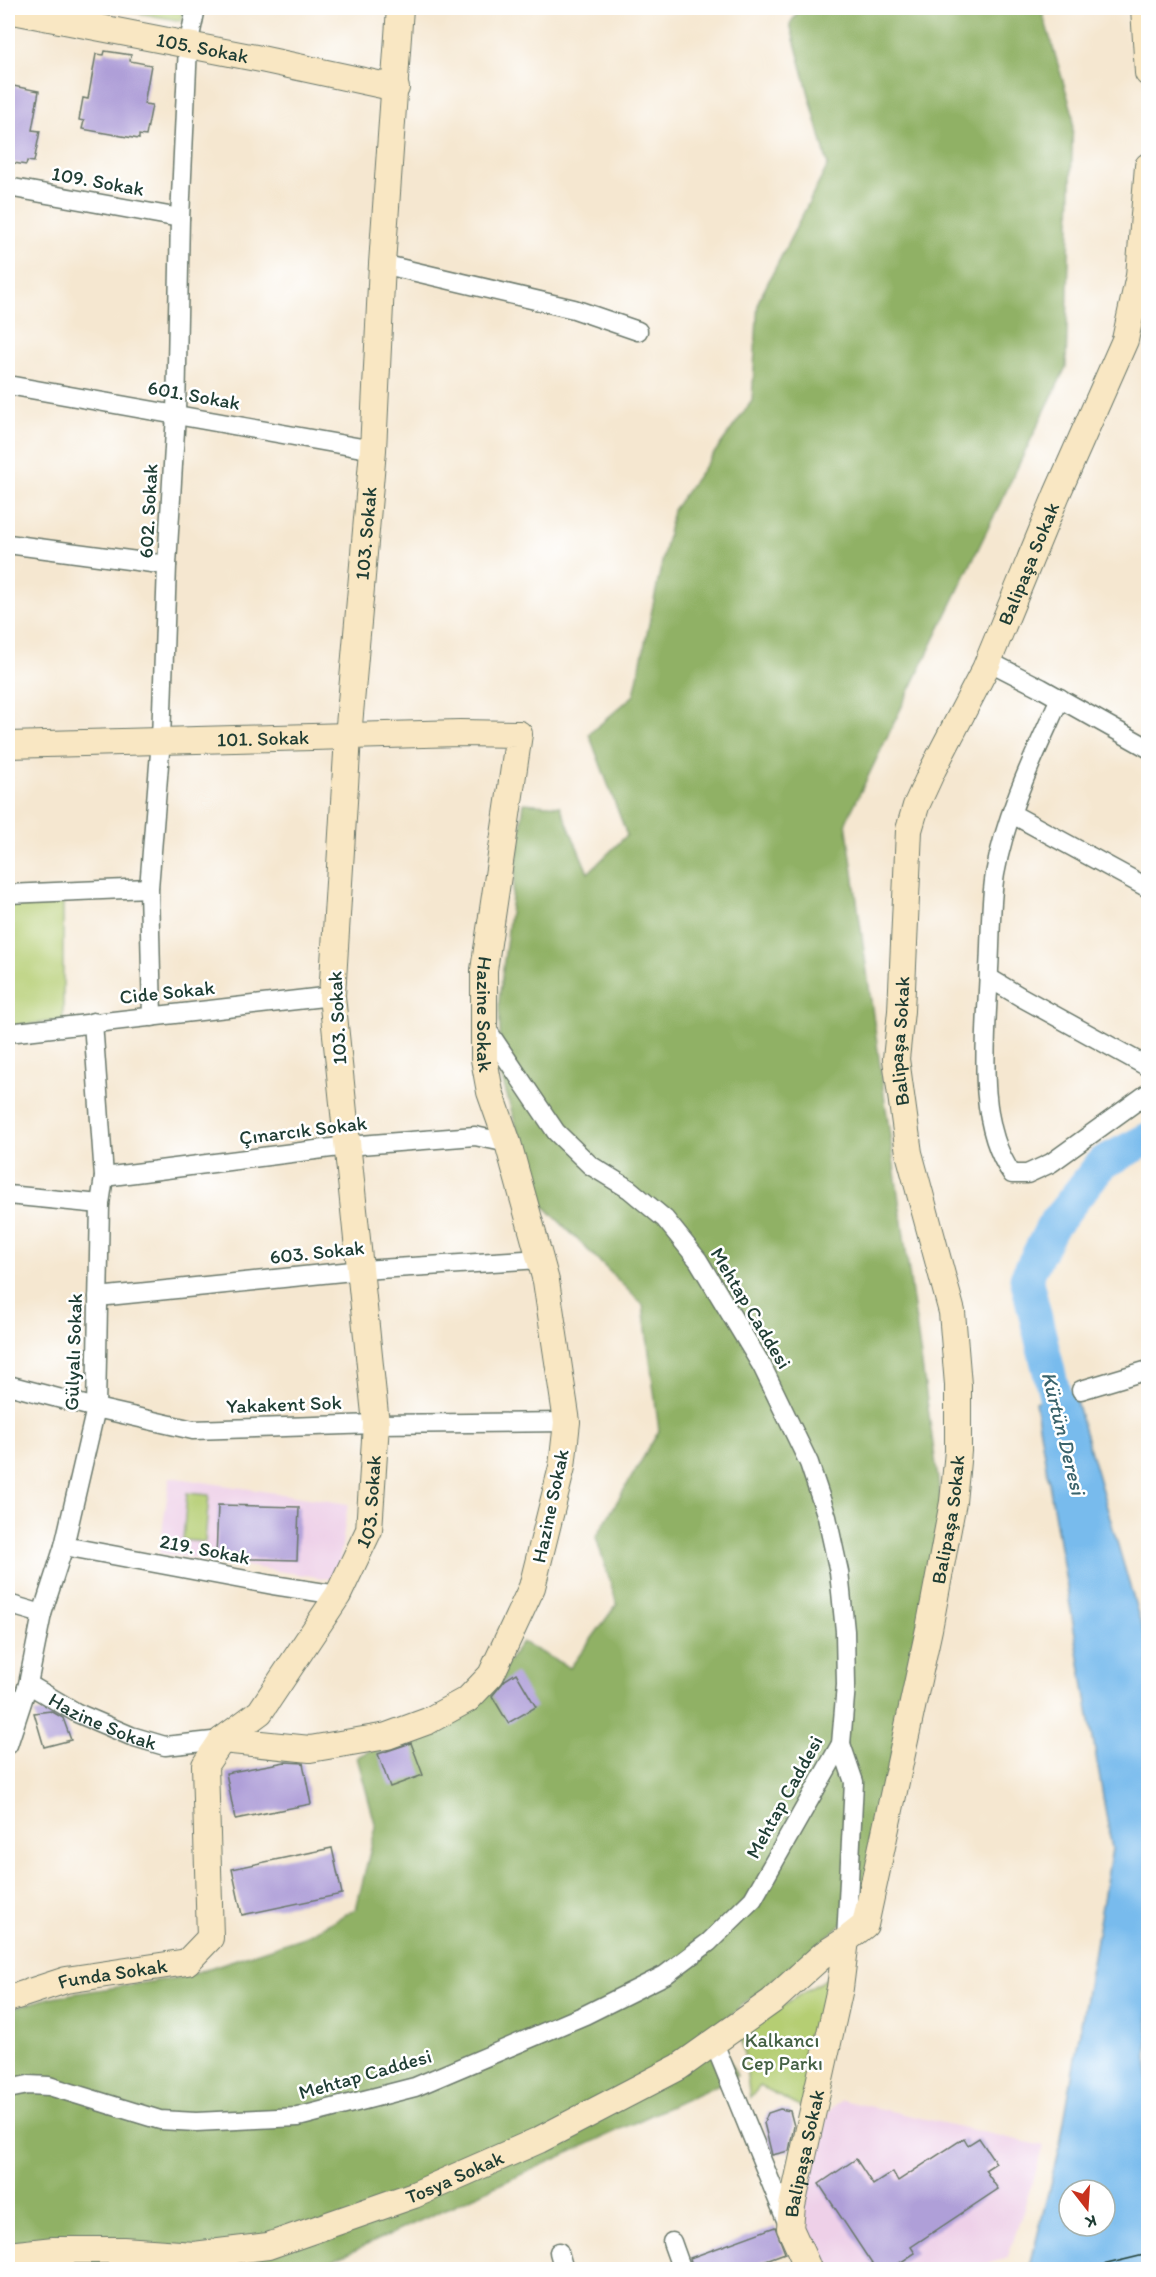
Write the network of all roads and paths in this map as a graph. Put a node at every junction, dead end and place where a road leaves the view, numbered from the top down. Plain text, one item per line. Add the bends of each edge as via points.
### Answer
1 (196, 8) edge
2 (400, 8) edge
3 (1144, 8) edge
4 (13, 9) edge
5 (188, 46) junction
6 (1149, 73) edge
7 (396, 88) junction
8 (1149, 166) edge
9 (8, 187) edge
10 (180, 218) junction
11 (382, 264) junction
12 (638, 331) dead end
13 (8, 386) edge
14 (176, 414) junction
15 (372, 450) junction
16 (8, 544) edge
17 (167, 565) junction
18 (988, 661) junction
19 (1060, 698) junction
20 (519, 734) joint
21 (348, 736) junction
22 (161, 740) junction
23 (8, 745) edge
24 (1149, 748) edge
25 (1012, 814) junction
26 (149, 888) junction
27 (1149, 888) edge
28 (8, 894) edge
29 (989, 978) junction
30 (332, 996) junction
31 (152, 1017) junction
32 (93, 1022) junction
33 (484, 1025) junction
34 (8, 1033) edge
35 (1149, 1067) edge
36 (1149, 1093) edge
37 (508, 1143) junction
38 (347, 1146) junction
39 (104, 1177) junction
40 (8, 1195) edge
41 (100, 1204) junction
42 (540, 1259) junction
43 (362, 1270) junction
44 (98, 1297) junction
45 (1149, 1370) edge
46 (8, 1385) edge
47 (1081, 1390) dead end
48 (96, 1408) junction
49 (567, 1422) junction
50 (376, 1424) junction
51 (64, 1545) junction
52 (338, 1595) junction
53 (8, 1604) edge
54 (42, 1614) junction
55 (28, 1684) junction
56 (222, 1740) junction
57 (841, 1744) junction
58 (8, 1745) edge
59 (210, 1938) joint
60 (846, 1940) junction
61 (8, 1999) edge
62 (714, 2043) junction
63 (8, 2089) edge
64 (790, 2228) junction
65 (672, 2242) dead end
66 (8, 2255) edge
67 (682, 2270) edge
68 (809, 2270) edge

1 - 5 street, 602. Sokak
2 - 7 street, 103. Sokak
3 - 6 street
4 - 5 street, 105. Sokak
5 - 7 street, 105. Sokak
5 - 10 street, 602. Sokak
7 - 11 street, 103. Sokak
8 - 18 street, Balipaşa Sokak via 1139,276 1125,340
9 - 10 street, 109. Sokak
10 - 14 street, 602. Sokak
11 - 12 street via 574,309
11 - 15 street, 103. Sokak
13 - 14 street, 601. Sokak
14 - 15 street, 601. Sokak
14 - 17 street, 602. Sokak
15 - 21 street, 103. Sokak
16 - 17 street
17 - 22 street, 602. Sokak
18 - 19 street
18 - 60 street, Balipaşa Sokak via 933,769 909,830 896,1059 909,1153 952,1312 958,1451 953,1502 929,1629 865,1925
19 - 24 street
19 - 25 street
20 - 21 street, 101. Sokak
20 - 33 street, Hazine Sokak via 484,970
21 - 22 street, 101. Sokak
21 - 30 street, 103. Sokak
22 - 23 street, 101. Sokak
22 - 26 street, 602. Sokak
25 - 27 street
25 - 29 street via 995,874
26 - 28 street
26 - 31 street, 602. Sokak
29 - 35 street
29 - 36 street via 985,1067 991,1124 1004,1163 1012,1174 1027,1174 1051,1163
30 - 31 street, Cide Sokak
30 - 38 street, 103. Sokak
31 - 32 street, Cide Sokak
32 - 34 street, Cide Sokak
32 - 39 street, Gülyalı Sokak
33 - 37 street, Hazine Sokak via 484,1059 490,1092
33 - 57 street, Mehtap Caddesi via 555,1132 590,1165 665,1219 698,1260 762,1366 809,1463 827,1517 845,1631
37 - 38 street, Çınarcık Sokak via 475,1136
37 - 42 street, Hazine Sokak
38 - 39 street, Çınarcık Sokak
38 - 43 street, 103. Sokak
39 - 41 street, Gülyalı Sokak
40 - 41 street
41 - 44 street, Gülyalı Sokak
42 - 43 street, 603. Sokak
42 - 49 street, Hazine Sokak
43 - 44 street, 603. Sokak
43 - 50 street, 103. Sokak
44 - 48 street, Gülyalı Sokak
45 - 47 street
46 - 48 street, Yakakent Sok
48 - 50 street, Yakakent Sok via 193,1430
48 - 51 street, Gülyalı Sokak
49 - 50 street, Yakakent Sok
49 - 56 street, Hazine Sokak via 562,1467 532,1587 491,1675 468,1699 428,1721 387,1736 309,1749
50 - 52 street, 103. Sokak via 369,1530
51 - 52 street, 219. Sokak
51 - 54 street, Gülyalı Sokak
52 - 56 street, 103. Sokak via 261,1712
53 - 54 street
54 - 55 street, Gülyalı Sokak
55 - 56 street, Hazine Sokak via 77,1713 165,1746
55 - 58 street, Gülyalı Sokak
56 - 59 street, 103. Sokak via 205,1765
57 - 60 street, Balipaşa Sokak via 854,1782
57 - 63 street, Mehtap Caddesi via 753,1899 709,1942 665,1975 585,2015 414,2087 298,2117 196,2122 160,2120 49,2086
59 - 61 street, Funda Sokak via 188,1962 66,1980
60 - 62 street, Tosya Sokak
60 - 64 street, Balipaşa Sokak via 840,1988
62 - 64 street
62 - 66 street, Tosya Sokak via 679,2067 539,2140 414,2195 268,2246 194,2255 123,2250
64 - 68 street
65 - 67 street

